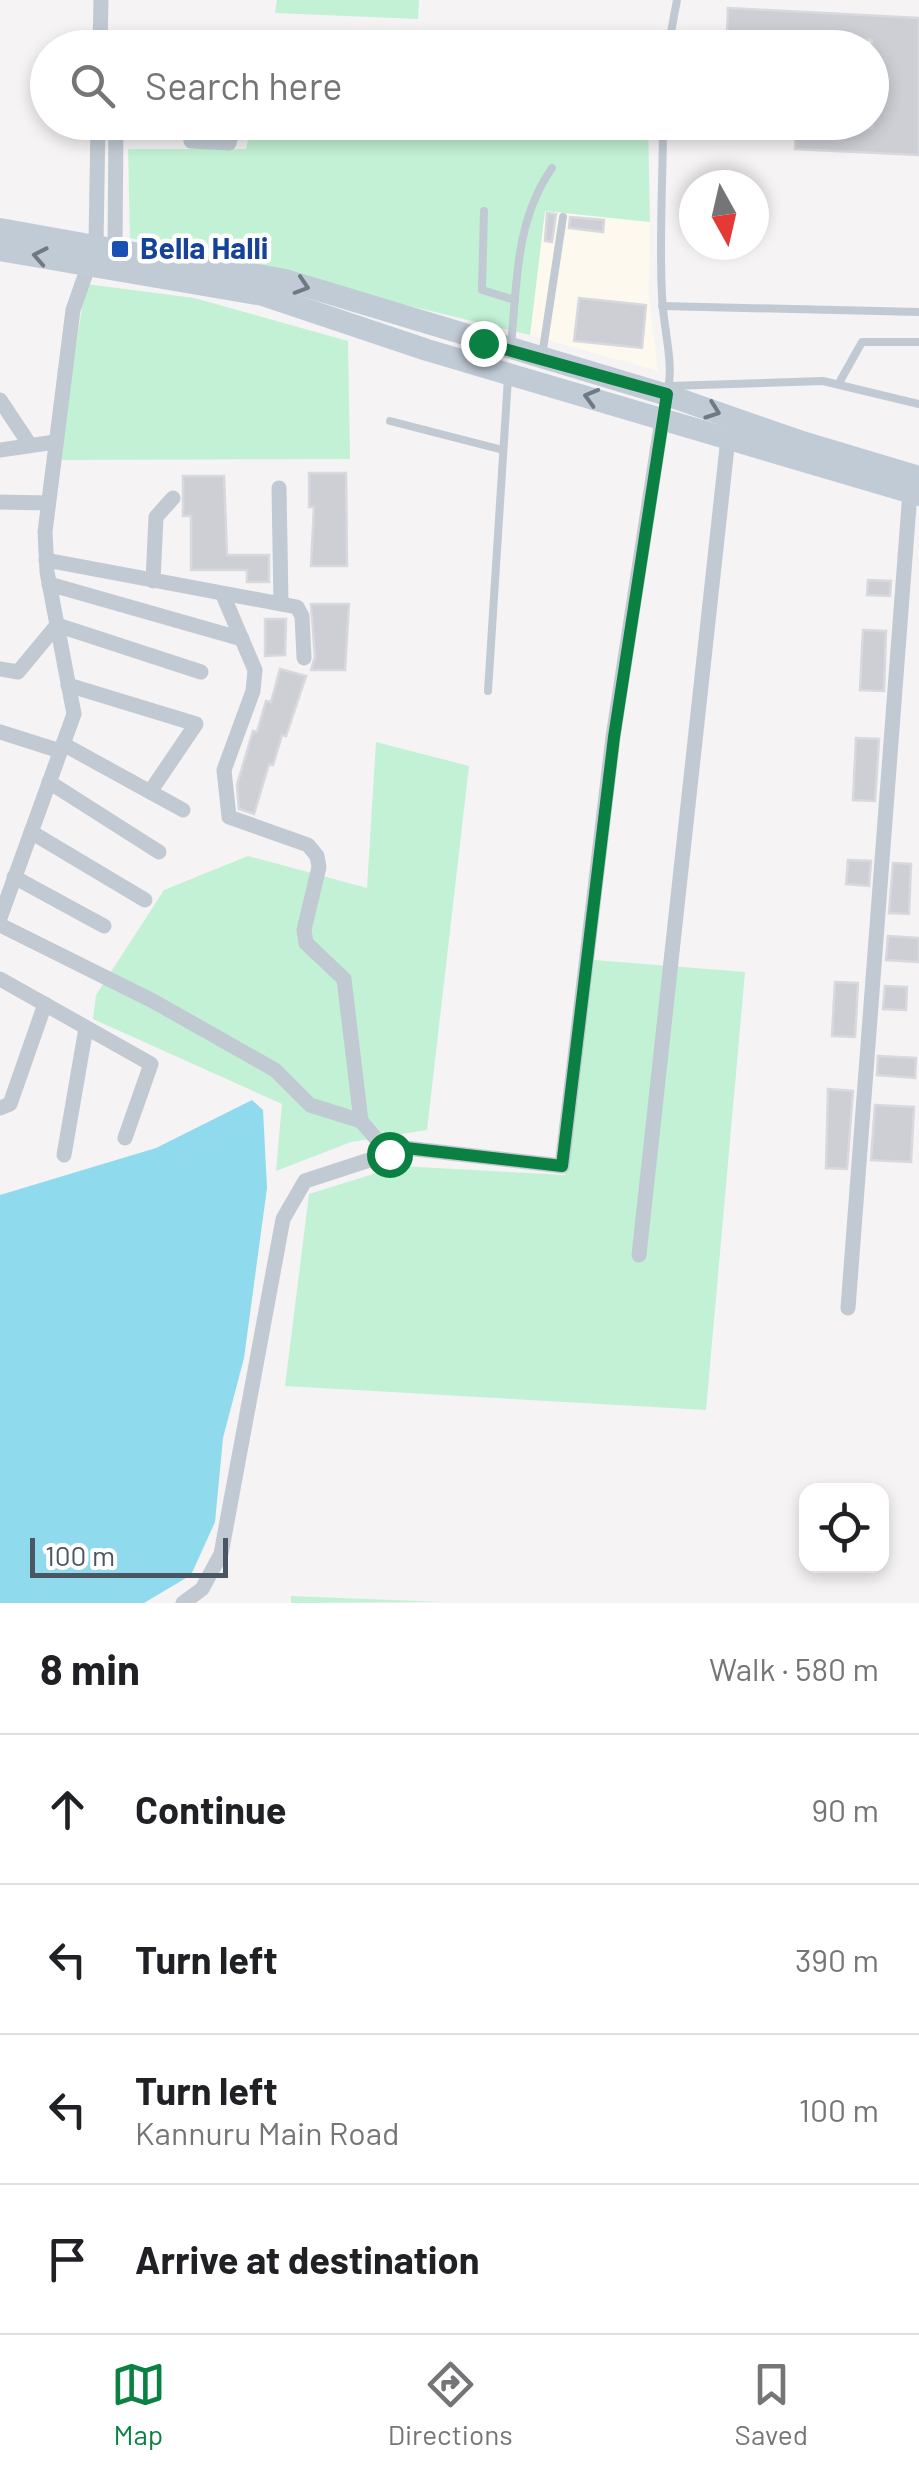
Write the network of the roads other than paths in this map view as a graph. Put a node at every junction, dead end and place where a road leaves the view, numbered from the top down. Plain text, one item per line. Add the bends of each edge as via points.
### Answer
1 (101, 0) edge
2 (677, 0) edge
3 (100, 30) edge
4 (671, 30) edge
5 (98, 140) edge
6 (114, 140) edge
7 (190, 140) edge
8 (231, 140) edge
9 (663, 140) edge
10 (552, 168) dead end
11 (484, 212) dead end
12 (564, 217) dead end
13 (4, 239) edge
14 (101, 253) junction
15 (516, 300) junction
16 (662, 306) junction
17 (919, 312) edge
18 (919, 342) edge
19 (542, 360) junction
20 (509, 362) junction
21 (838, 384) junction
22 (668, 390) junction
23 (0, 400) edge
24 (919, 404) edge
25 (662, 418) junction
26 (390, 421) dead end
27 (728, 438) junction
28 (55, 442) junction
29 (30, 446) junction
30 (0, 450) edge
31 (503, 450) junction
32 (279, 488) dead end
33 (916, 488) edge
34 (173, 498) dead end
35 (0, 502) edge
36 (48, 503) junction
37 (46, 560) junction
38 (153, 581) junction
39 (49, 584) junction
40 (223, 595) junction
41 (281, 604) junction
42 (57, 625) junction
43 (242, 638) junction
44 (304, 658) dead end
45 (0, 669) edge
46 (201, 672) dead end
47 (68, 685) junction
48 (488, 690) dead end
49 (0, 732) edge
50 (61, 748) junction
51 (48, 782) junction
52 (150, 792) junction
53 (183, 810) dead end
54 (30, 832) junction
55 (159, 852) dead end
56 (14, 877) junction
57 (144, 900) dead end
58 (0, 922) edge
59 (104, 926) dead end
60 (0, 979) edge
61 (45, 1004) junction
62 (86, 1028) junction
63 (0, 1108) edge
64 (362, 1121) junction
65 (125, 1138) dead end
66 (389, 1154) junction
67 (64, 1155) dead end
68 (639, 1255) dead end
69 (848, 1308) dead end
70 (183, 1603) edge

1 - 3 street
2 - 4 lane
5 - 14 street
6 - 14 street
7 - 8 street
9 - 16 lane
10 - 15 lane via 524,222
11 - 15 lane via 482,290
12 - 19 lane
13 - 14 main road
14 - 20 main road
14 - 28 street via 73,310
15 - 20 lane
16 - 17 lane
16 - 22 lane
18 - 21 lane via 862,342
19 - 20 main road
19 - 22 main road
25 -> 20 main road
20 - 31 lane
21 - 22 lane via 704,382
21 - 24 lane
22 - 25 street
22 -> 33 main road
23 - 29 street
25 - 27 main road
25 - 66 street via 614,737 562,1166 406,1148
26 - 31 lane
27 - 33 main road
27 - 68 street
28 - 29 street
28 - 36 street
29 - 30 street
31 - 48 lane
32 - 41 street
33 - 69 street
34 - 38 street via 156,517
35 - 36 street
36 - 37 street
37 - 38 street
37 - 39 street
38 - 40 street
39 - 42 street
39 - 43 street
40 - 41 street
40 - 43 street
41 - 44 street via 298,606
42 - 45 street via 18,672
42 - 46 street
42 - 47 street
43 - 64 street via 255,670 224,770 229,817 308,845 317,856 306,943 344,978
47 - 50 street via 74,714
47 - 52 street via 196,724
49 - 50 street
50 - 51 street
50 - 52 street
51 - 54 street
51 - 55 street
52 - 53 street
54 - 56 street
54 - 57 street
56 - 58 street
56 - 59 street
58 - 64 street via 275,1070 310,1106
60 - 61 street
61 - 62 street
61 - 63 street via 10,1104
62 - 65 street via 151,1064
62 - 67 street
64 - 66 street
66 - 70 street via 306,1181 283,1219 221,1554 202,1589

